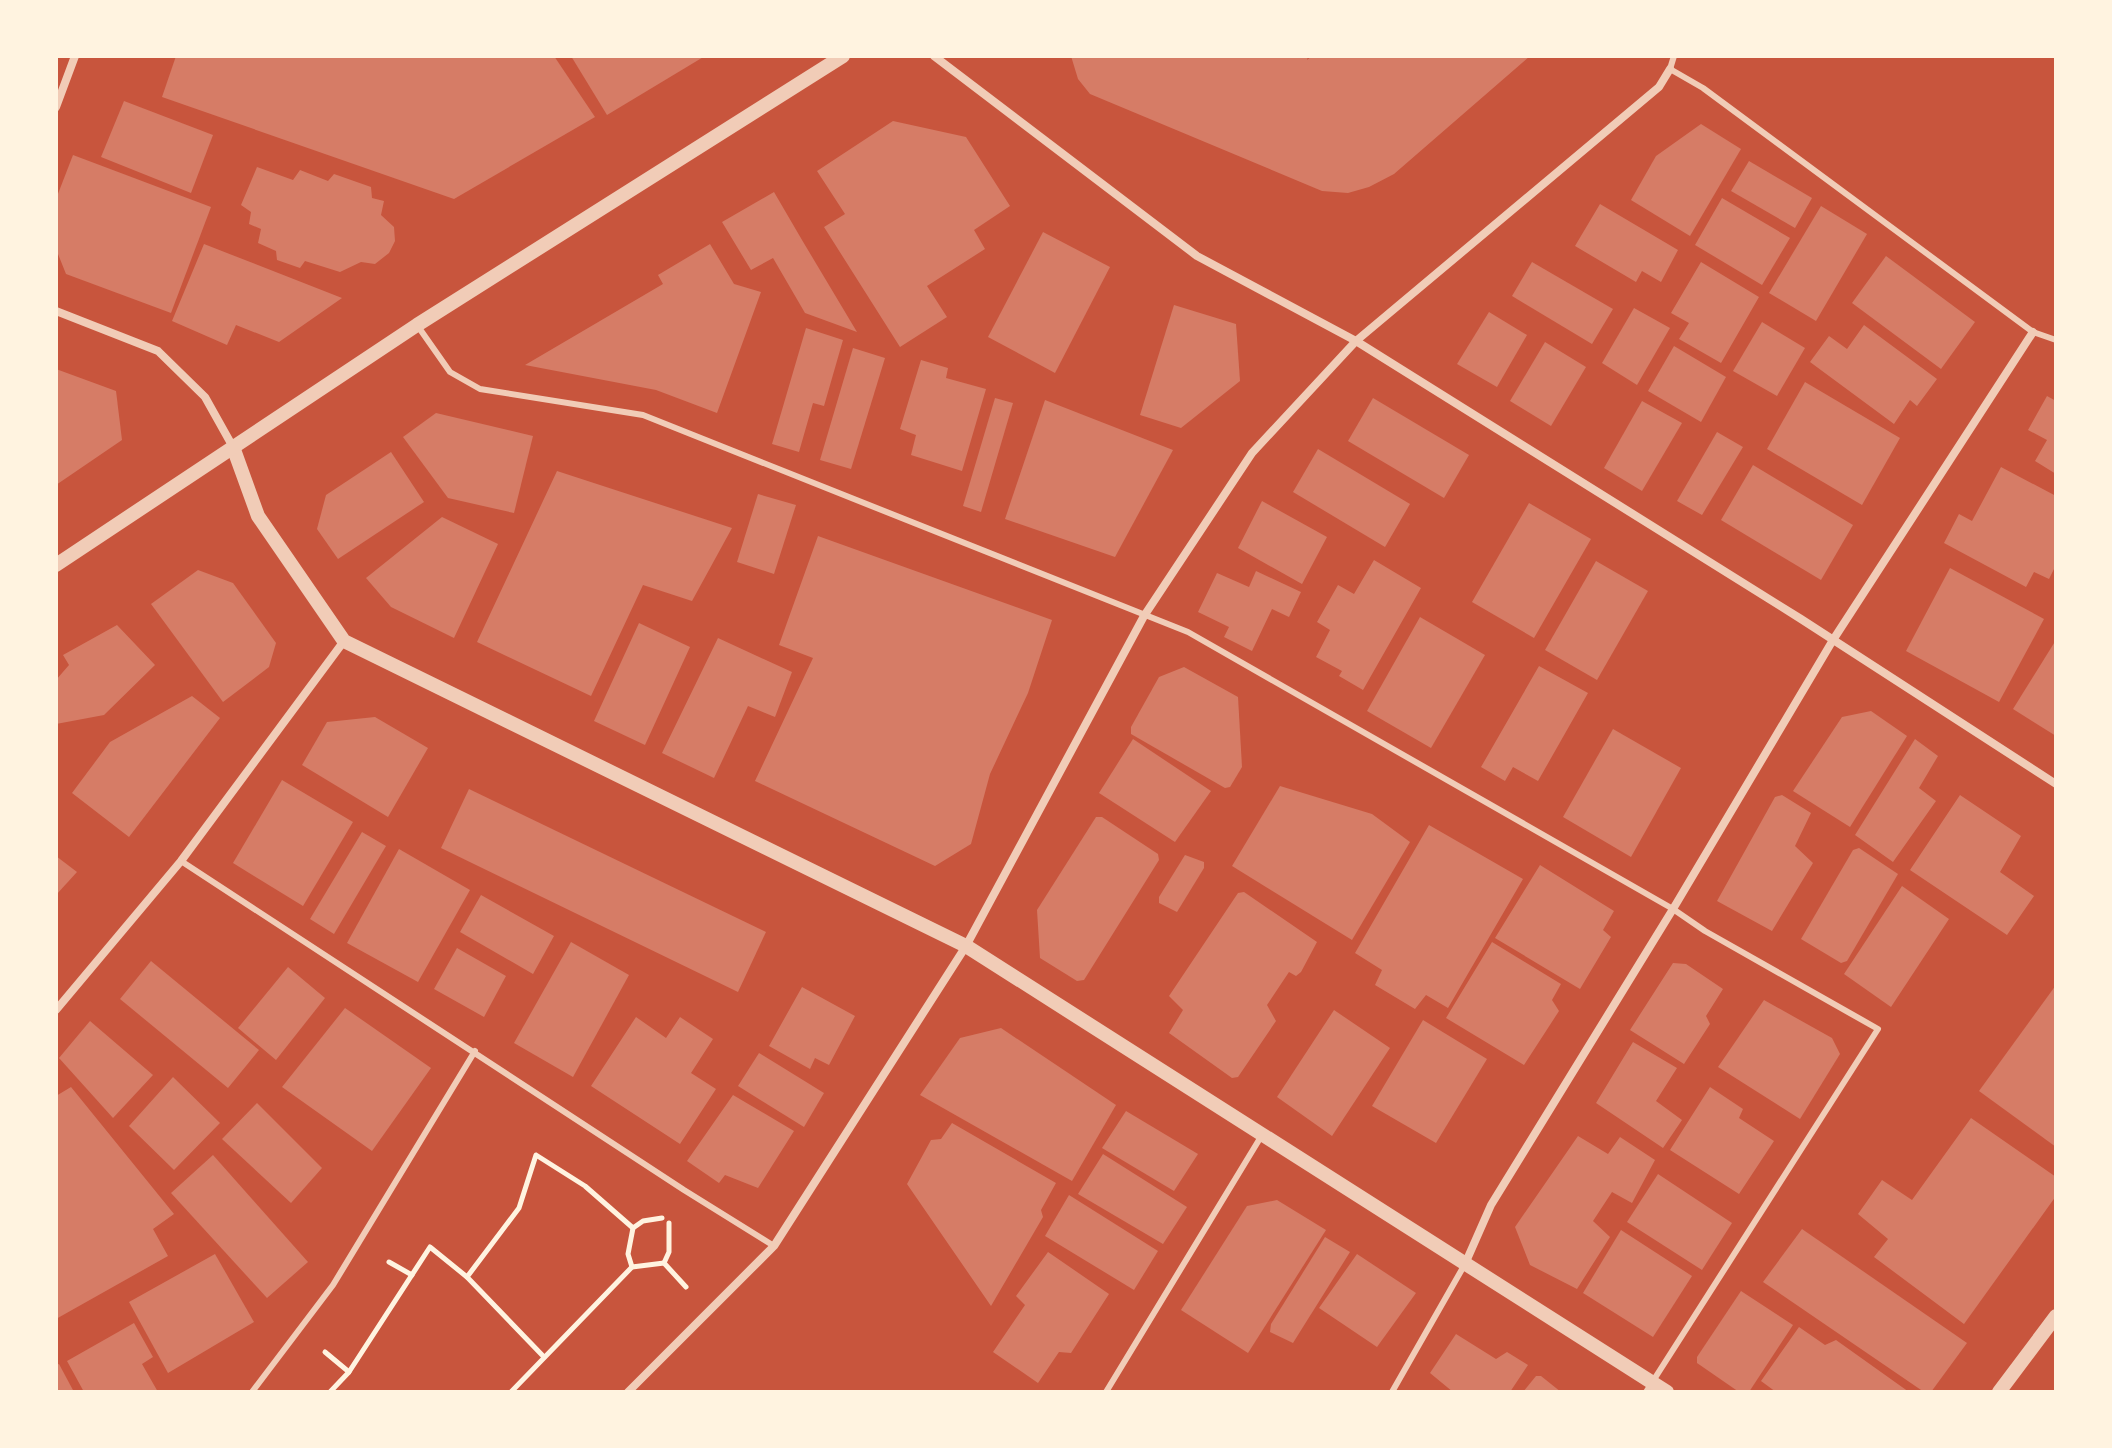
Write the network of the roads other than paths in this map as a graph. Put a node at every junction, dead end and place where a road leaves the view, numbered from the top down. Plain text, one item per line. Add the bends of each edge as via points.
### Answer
1 (75, 56) edge
2 (843, 56) edge
3 (934, 56) edge
4 (1674, 56) edge
5 (1670, 69) junction
6 (56, 107) edge
7 (56, 311) edge
8 (417, 325) junction
9 (2033, 332) junction
10 (2056, 340) edge
11 (1356, 341) junction
12 (233, 447) junction
13 (56, 565) edge
14 (1144, 616) junction
15 (1833, 640) junction
16 (344, 641) junction
17 (2056, 784) edge
18 (181, 861) junction
19 (1673, 909) junction
20 (966, 946) junction
21 (56, 1010) edge
22 (475, 1051) junction
23 (1262, 1135) junction
24 (774, 1246) junction
25 (1465, 1264) junction
26 (2056, 1316) edge
27 (1649, 1387) edge
28 (252, 1392) edge
29 (628, 1392) edge
30 (1106, 1392) edge
31 (1392, 1392) edge
32 (1667, 1392) edge
33 (1999, 1392) edge

1 - 6 street
2 - 8 street
3 - 11 street via 1197,256
4 - 5 lane
5 - 9 lane
5 - 11 street via 1659,87
7 - 12 street via 158,351 205,397
8 - 12 street
8 - 14 lane via 450,372 480,389 643,415
9 - 10 lane
9 - 15 street
11 - 14 street via 1252,453
11 - 15 street
12 - 13 street
12 - 16 street via 258,516
14 - 19 lane via 1188,632
14 - 20 street
15 - 17 street
15 - 19 street
16 - 18 street
16 - 20 street
18 - 21 street
18 - 22 lane
19 - 25 street via 1491,1205
19 - 27 lane via 1878,1029
20 - 23 street
20 - 24 street
22 - 24 lane
22 - 28 lane via 333,1285
23 - 25 street
23 - 30 lane
24 - 29 street
25 - 27 street
25 - 31 lane
26 - 33 street
27 - 32 street

